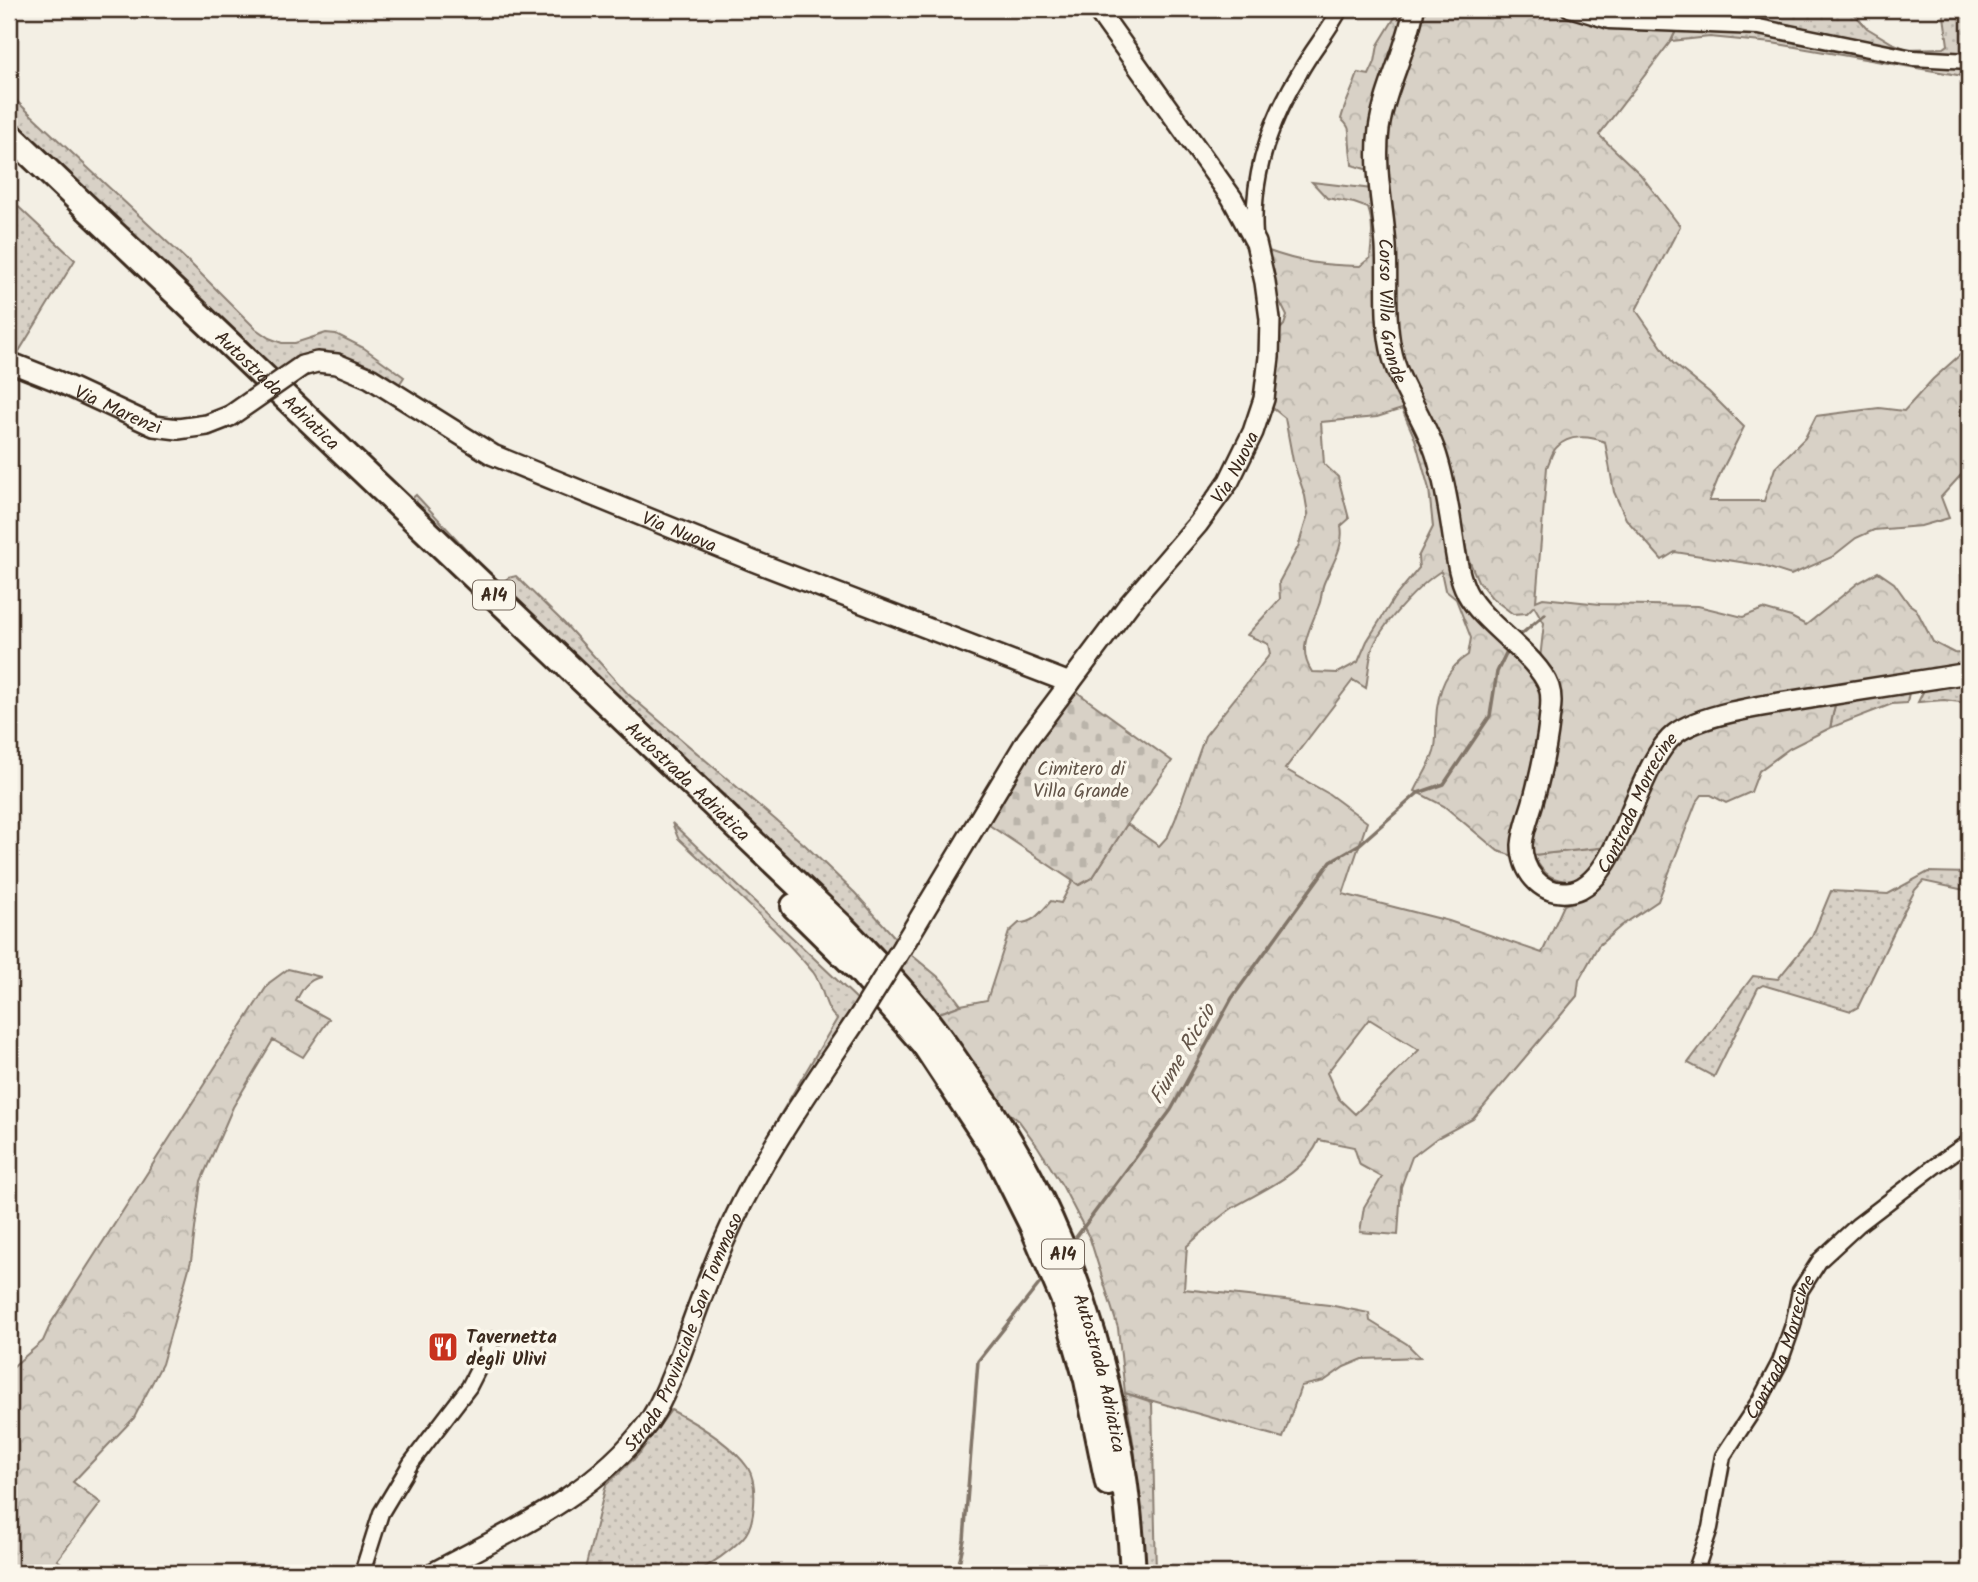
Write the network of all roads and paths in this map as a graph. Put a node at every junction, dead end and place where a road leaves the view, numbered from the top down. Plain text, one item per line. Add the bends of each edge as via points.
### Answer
1 (1097, 9) edge
2 (1340, 9) edge
3 (1414, 9) edge
4 (1569, 9) edge
5 (1969, 61) edge
6 (9, 134) edge
7 (9, 156) edge
8 (1255, 243) junction
9 (9, 362) edge
10 (302, 366) joint
11 (1474, 604) joint
12 (1969, 673) edge
13 (1070, 683) junction
14 (903, 946) joint
15 (955, 1075) junction
16 (1969, 1142) edge
17 (493, 1340) dead end
18 (1112, 1457) junction
19 (362, 1573) edge
20 (433, 1573) edge
21 (1116, 1573) edge
22 (1133, 1573) edge
23 (1695, 1573) edge

1 - 8 street, Via Nuova via 1232,198
2 - 8 street, Via Nuova via 1300,72 1270,134 1256,181
3 - 11 street, Corso Villa Grande via 1379,130 1377,174 1391,350 1436,453 1459,570
4 - 5 street via 1609,21 1759,27 1913,58
6 - 15 highway, Autostrada Adriatica / A14 via 841,926 917,1008
7 - 15 highway, Autostrada Adriatica / A14 via 832,942
8 - 13 street, Via Nuova via 1270,319 1264,399 1253,432 1229,481 1198,524
9 - 10 street, Via Marenzi, bridge via 154,426 178,429 230,416
10 - 13 street, Via Nuova via 337,364 370,379 493,455
11 - 12 street, Contrada Morrecine via 1548,684 1552,701 1546,754 1522,841 1524,862 1538,883 1549,890 1568,892 1589,884 1606,864 1656,757 1673,735 1686,727 1732,712
13 - 14 street, Via Nuova via 1027,740
14 - 20 street, Strada Provinciale San Tommaso, bridge via 748,1192 649,1422 606,1470 581,1490
15 - 18 highway, Autostrada Adriatica / A14 via 1032,1225 1063,1298
16 - 23 street, Contrada Morrecine via 1858,1225 1820,1260 1800,1291 1780,1362 1723,1456 1710,1528
17 - 19 street via 469,1387 411,1463 381,1513
18 - 21 highway, Autostrada Adriatica / A14
18 - 22 highway, Autostrada Adriatica / A14 via 1128,1503

